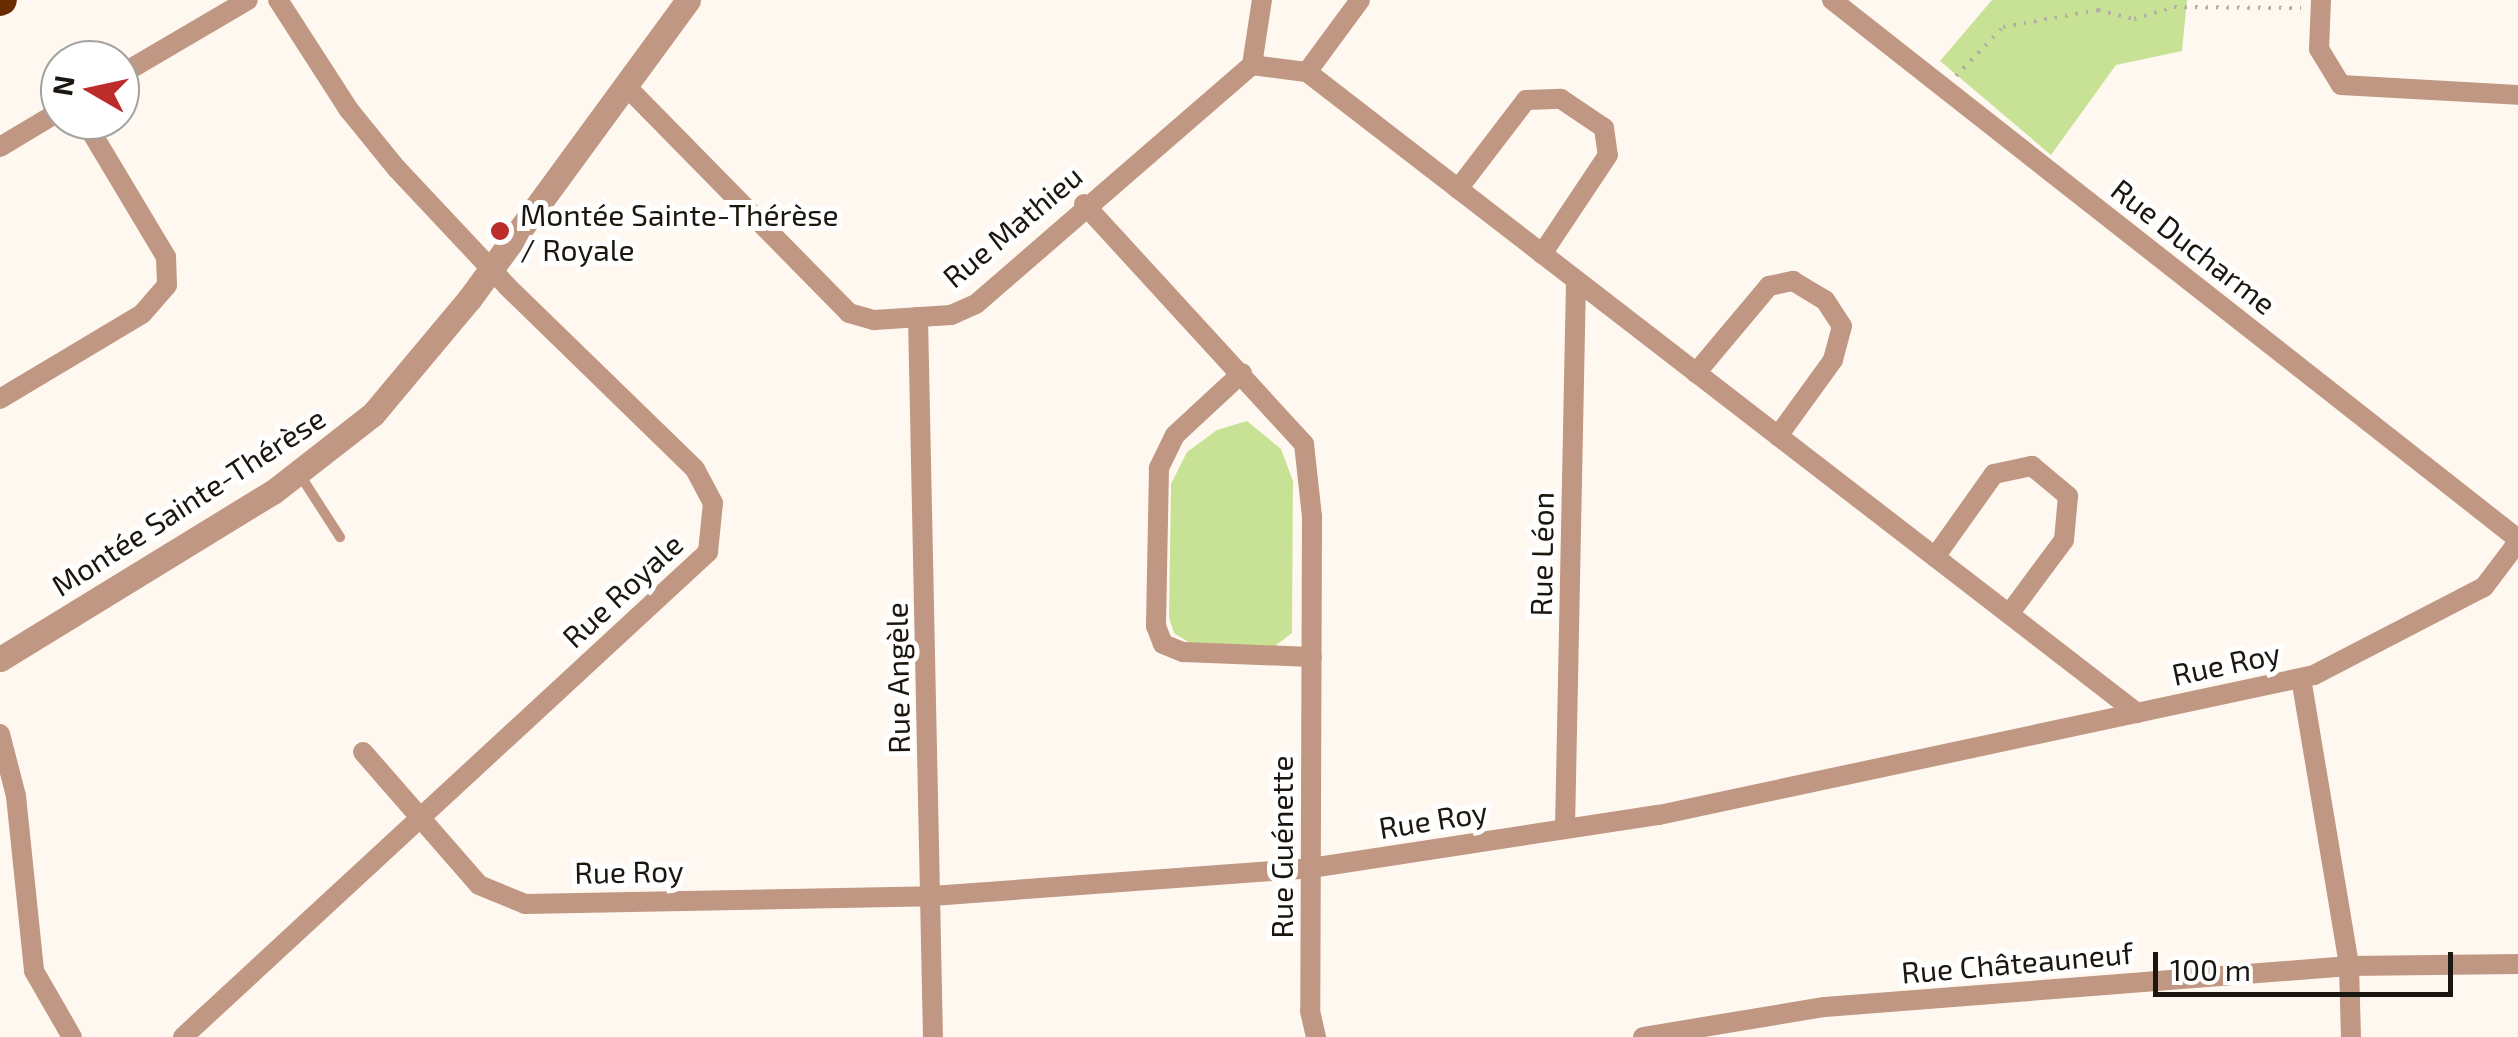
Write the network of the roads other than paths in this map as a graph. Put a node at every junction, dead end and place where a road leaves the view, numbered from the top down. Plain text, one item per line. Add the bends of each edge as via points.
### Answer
1 (248, 0) edge
2 (278, 0) edge
3 (688, 0) edge
4 (1262, 0) edge
5 (1360, 0) edge
6 (1841, 3) edge
7 (2321, 4) edge
8 (140, 63) edge
9 (1252, 65) junction
10 (1307, 72) junction
11 (625, 85) junction
12 (2518, 95) edge
13 (40, 122) edge
14 (96, 140) edge
15 (0, 147) edge
16 (1458, 189) junction
17 (1084, 204) junction
18 (1542, 254) junction
19 (491, 269) junction
20 (1576, 280) junction
21 (918, 317) junction
22 (1242, 373) junction
23 (1696, 373) junction
24 (0, 399) edge
25 (1778, 436) junction
26 (299, 474) junction
27 (340, 537) dead end
28 (2518, 540) edge
29 (1934, 557) junction
30 (2009, 614) junction
31 (1312, 657) junction
32 (0, 659) edge
33 (2301, 678) junction
34 (2136, 713) junction
35 (0, 734) edge
36 (362, 752) dead end
37 (421, 818) junction
38 (1566, 829) junction
39 (1311, 868) junction
40 (932, 896) junction
41 (2518, 964) edge
42 (2349, 966) junction
43 (72, 1037) edge
44 (183, 1037) edge
45 (933, 1037) edge
46 (1316, 1037) edge
47 (1643, 1037) edge
48 (2351, 1037) edge

1 - 8 street
2 - 19 street, Rue Royale via 365,130
3 - 11 street, Montée Sainte-Thérèse
4 - 9 street
5 - 10 street
6 - 28 street, Rue Ducharme
7 - 12 street via 2319,49 2341,85
9 - 10 street
9 - 17 street, Rue Mathieu
10 - 16 street
11 - 19 street, Montée Sainte-Thérèse
11 - 21 street, Rue Mathieu via 850,313
13 - 15 street
14 - 24 street via 166,257 167,285 142,314
16 - 18 street
16 - 18 street via 1526,100 1561,99 1604,128 1608,155
17 - 21 street, Rue Mathieu via 976,304 952,316
17 - 22 street, Rue Guénette
18 - 20 street
19 - 26 street, Montée Sainte-Thérèse via 373,414
19 - 37 street, Rue Royale via 694,469 713,503 708,552
20 - 23 street
20 - 38 street, Rue Léon
21 - 40 street, Rue Angèle
22 - 31 street, Rue Guénette via 1304,444 1312,516
22 - 31 street via 1176,435 1159,468 1156,626 1163,644 1183,652
23 - 25 street
23 - 25 street via 1769,286 1792,280 1825,300 1842,326 1832,360
25 - 29 street
26 - 27 lane
26 - 32 street, Montée Sainte-Thérèse
28 - 33 street, Rue Roy via 2484,587
29 - 30 street
29 - 30 street via 1994,474 2032,466 2068,496 2064,540
30 - 34 street
31 - 39 street, Rue Guénette
33 - 34 street, Rue Roy
33 - 42 street
34 - 38 street, Rue Roy
35 - 43 street via 16,796 34,972
36 - 37 street, Rue Roy
37 - 40 street, Rue Roy via 479,885 525,904
37 - 44 street, Rue Royale
38 - 39 street, Rue Roy
39 - 40 street, Rue Roy
39 - 46 street, Rue Guénette via 1310,1010
40 - 45 street, Rue Angèle
41 - 42 street, Rue Châteauneuf
42 - 47 street, Rue Châteauneuf via 1825,1007
42 - 48 street

